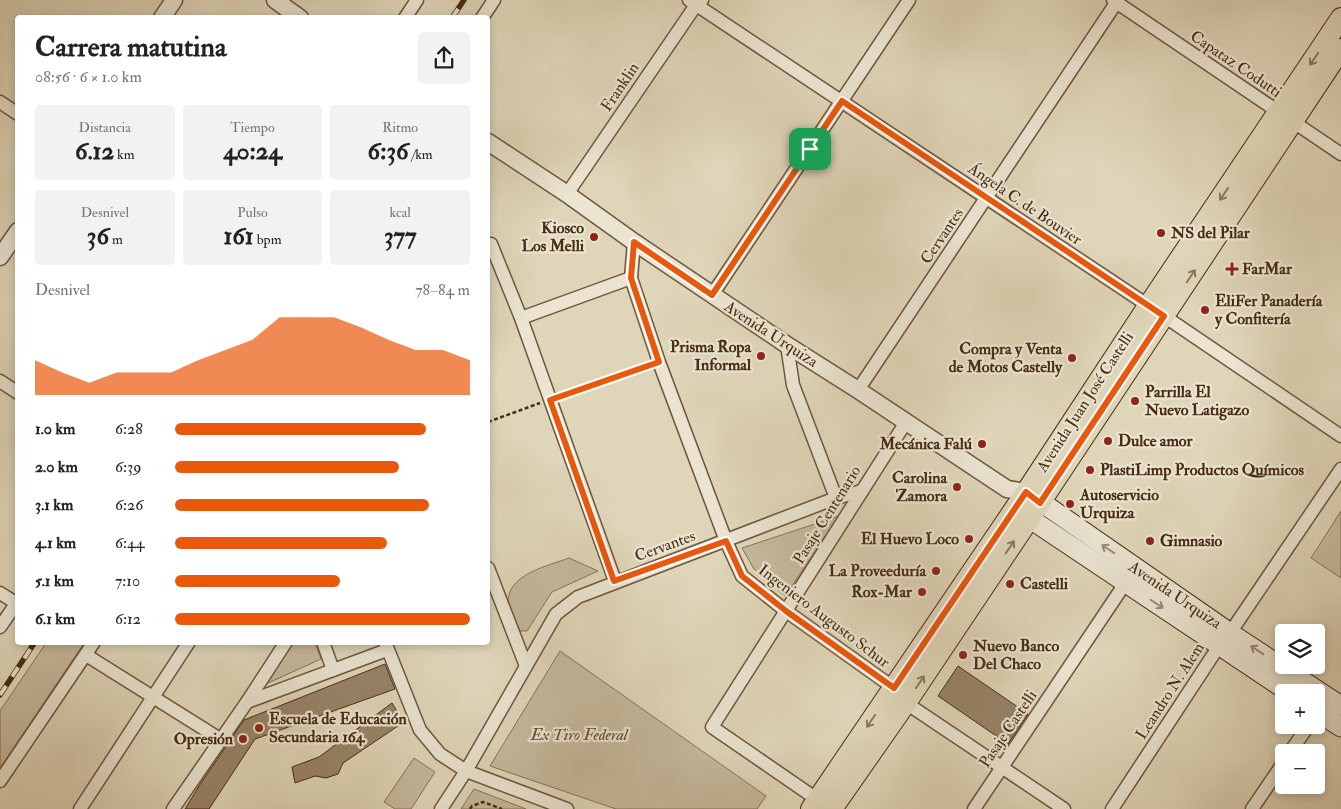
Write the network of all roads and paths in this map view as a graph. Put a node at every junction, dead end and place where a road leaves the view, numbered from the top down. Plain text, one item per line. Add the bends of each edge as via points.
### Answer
1 (174, 0) edge
2 (274, 0) edge
3 (417, 0) edge
4 (494, 0) edge
5 (909, 0) edge
6 (1116, 1) edge
7 (696, 2) edge
8 (164, 15) edge
9 (296, 15) edge
10 (407, 15) edge
11 (484, 15) edge
12 (1341, 18) edge
13 (1341, 49) edge
14 (842, 101) junction
15 (0, 102) edge
16 (15, 112) edge
17 (1286, 117) junction
18 (490, 143) edge
19 (1341, 154) edge
20 (567, 194) junction
21 (987, 198) junction
22 (15, 235) edge
23 (634, 242) junction
24 (490, 247) edge
25 (0, 257) edge
26 (631, 278) junction
27 (712, 295) junction
28 (1156, 311) junction
29 (521, 318) junction
30 (788, 345) junction
31 (659, 362) junction
32 (0, 381) edge
33 (858, 390) junction
34 (15, 391) edge
35 (550, 400) junction
36 (490, 421) edge
37 (906, 422) junction
38 (1341, 436) edge
39 (1341, 469) edge
40 (862, 491) junction
41 (836, 498) junction
42 (1024, 502) junction
43 (726, 541) junction
44 (490, 573) edge
45 (1130, 575) junction
46 (614, 581) junction
47 (0, 592) edge
48 (15, 601) edge
49 (15, 605) edge
50 (786, 611) junction
51 (0, 627) edge
52 (1225, 640) junction
53 (92, 645) edge
54 (188, 645) edge
55 (284, 645) edge
56 (324, 645) edge
57 (386, 646) edge
58 (86, 655) junction
59 (526, 666) junction
60 (333, 670) junction
61 (1279, 684) edge
62 (1284, 684) edge
63 (900, 695) junction
64 (154, 697) junction
65 (247, 702) junction
66 (1325, 714) edge
67 (1341, 728) edge
68 (1304, 734) edge
69 (220, 739) junction
70 (1296, 744) edge
71 (1002, 767) junction
72 (466, 770) junction
73 (1275, 775) edge
74 (0, 781) edge
75 (820, 806) edge
76 (80, 809) edge
77 (173, 809) edge
78 (441, 809) edge
79 (470, 809) edge
80 (502, 809) edge
81 (567, 809) edge
82 (974, 809) edge
83 (1064, 809) edge
84 (1112, 809) edge
85 (1252, 809) edge

1 - 8 street
2 - 9 street
3 - 10 street
4 - 11 street
5 - 14 street
6 - 17 street, Capataz Codutti
6 - 21 street, Cervantes
7 - 14 street, Ángela C. de Bouvier
7 - 20 street, Franklin
12 -> 17 main road, Avenida Juan José Castelli
13 - 17 main road, Avenida Juan José Castelli
14 - 21 street, Ángela C. de Bouvier
14 - 27 street
15 - 16 street
17 - 19 street, Capataz Codutti
17 - 28 main road, Avenida Juan José Castelli
18 - 20 street, Avenida Urquiza
20 - 23 street, Avenida Urquiza
21 - 28 street, Ángela C. de Bouvier
21 - 33 street, Cervantes
22 - 25 street
23 - 26 street
23 - 27 street, Avenida Urquiza
24 - 29 street
26 - 29 street
26 - 31 street, Ingeniero Augusto Schur
27 - 30 street, Avenida Urquiza
28 - 38 street, Ángela C. de Bouvier
28 - 42 main road, Avenida Juan José Castelli
29 - 35 street
30 - 33 street, Avenida Urquiza
30 - 41 street via 793,385
31 - 35 path
31 - 43 street, Ingeniero Augusto Schur
32 - 34 street
33 - 37 street, Avenida Urquiza
35 - 36 path
35 - 46 street
37 - 40 street, Pasaje Centenario
37 - 42 street, Avenida Urquiza
39 - 52 street, Leandro N. Alem
40 - 41 street, Cervantes
40 - 50 street, Pasaje Centenario
41 - 43 street, Cervantes
42 - 45 main road, Avenida Urquiza
42 - 63 main road, Avenida Juan José Castelli
43 - 46 street, Cervantes
43 - 50 street, Ingeniero Augusto Schur via 742,576
44 - 59 street
45 - 52 main road, Avenida Urquiza
45 - 71 street, Pasaje Castelli
46 - 59 street, Cervantes via 578,597 556,614
47 - 48 street
49 - 51 street
50 - 63 street, Ingeniero Augusto Schur
50 - 75 street, Pasaje Centenario via 712,727
52 - 61 main road, Avenida Urquiza
62 -> 52 main road, Avenida Urquiza
52 - 84 street, Leandro N. Alem
53 - 58 street
54 - 64 street
55 - 65 street
56 - 60 street
57 - 60 street
57 - 72 street via 420,730 440,754
58 - 64 street
58 - 74 street
59 - 72 street, Cervantes
60 - 65 street
63 - 71 street, Ingeniero Augusto Schur
63 - 75 main road, Avenida Juan José Castelli
64 - 69 street
64 - 76 street
65 - 69 street
66 - 67 main road, Avenida Urquiza
68 - 70 street
69 - 77 street
71 - 82 street, Pasaje Castelli
71 - 83 street, Ingeniero Augusto Schur
72 - 78 street, Cervantes
72 - 81 street
73 - 85 street
79 - 80 path via 484,802

